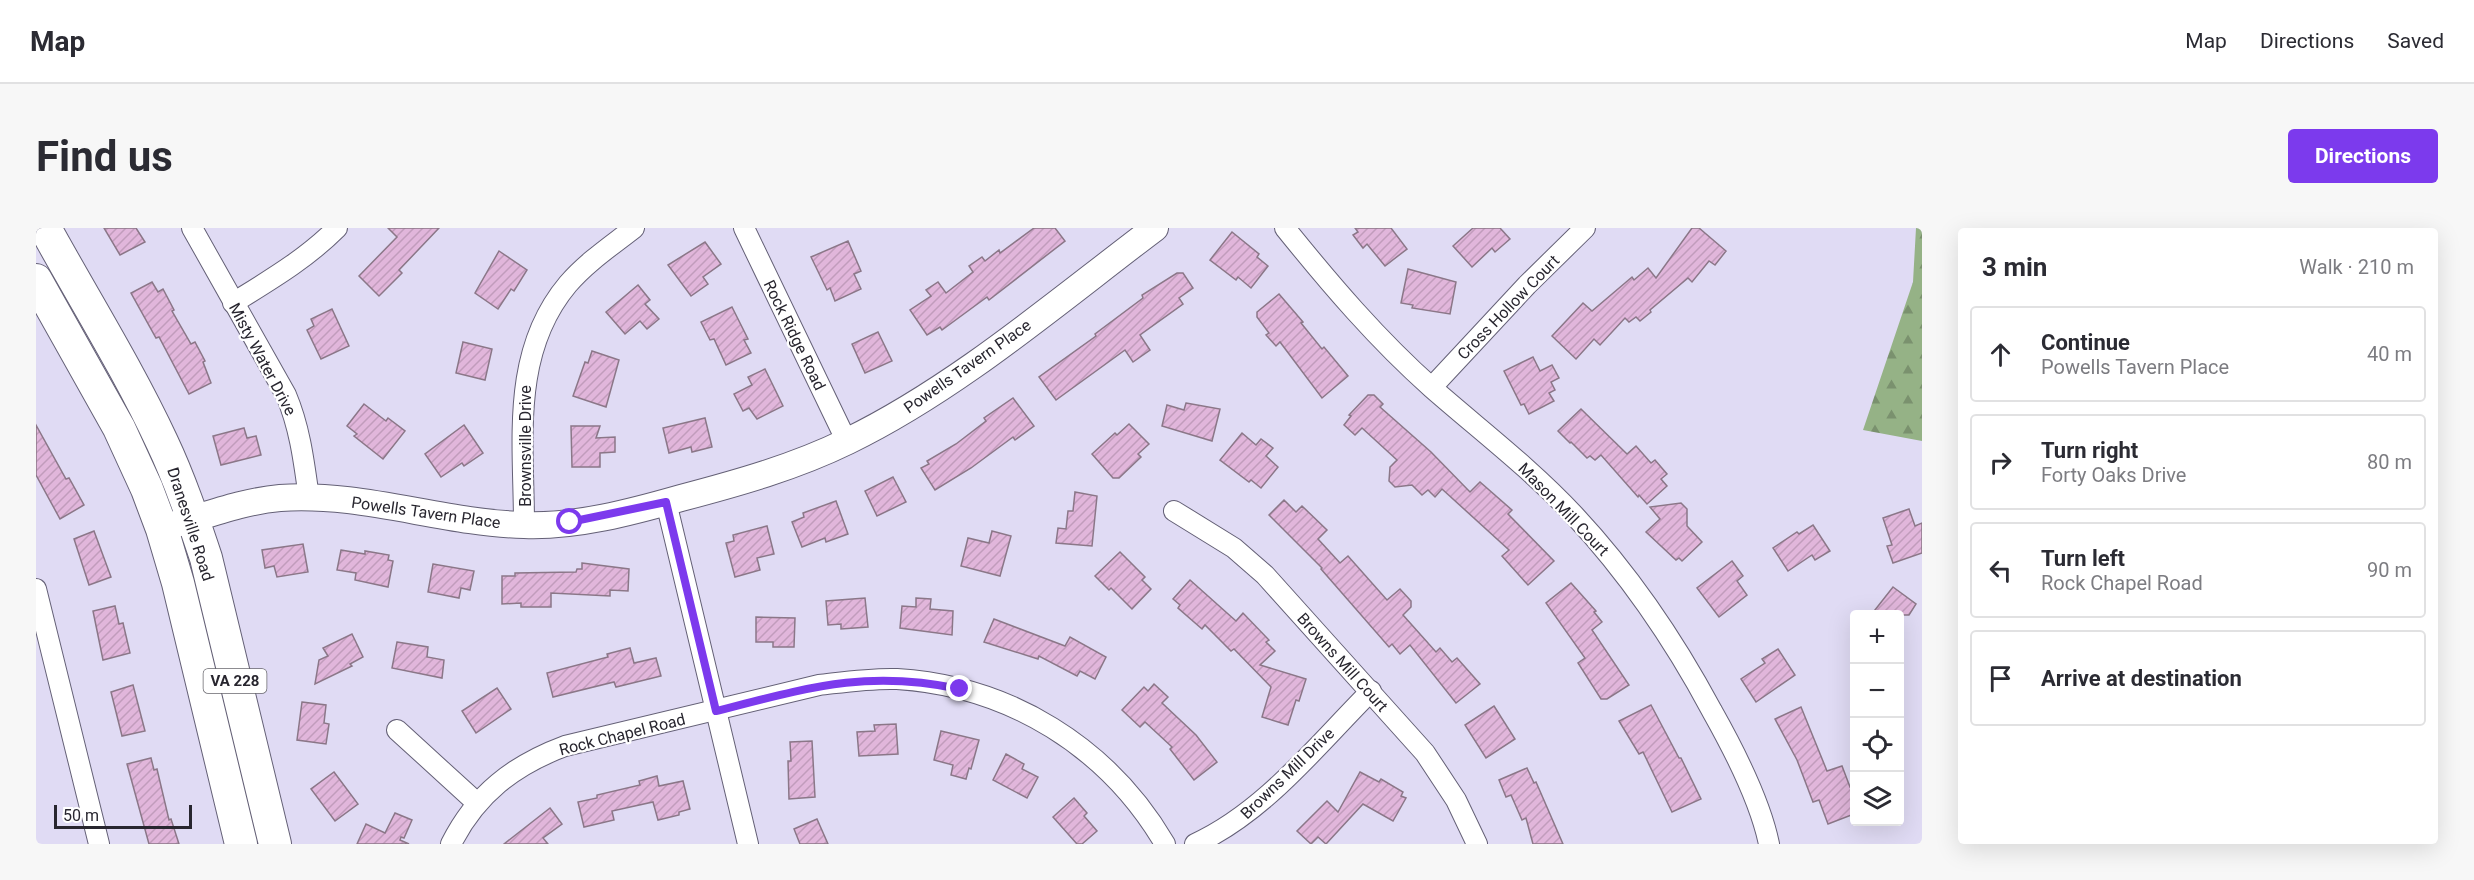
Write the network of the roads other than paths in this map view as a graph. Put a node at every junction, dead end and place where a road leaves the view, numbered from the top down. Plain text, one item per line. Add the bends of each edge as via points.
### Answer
1 (45, 228) edge
2 (192, 228) edge
3 (337, 228) edge
4 (634, 228) edge
5 (744, 228) edge
6 (1155, 228) edge
7 (1285, 228) edge
8 (1585, 228) edge
9 (36, 280) edge
10 (233, 303) junction
11 (1432, 387) junction
12 (847, 442) junction
13 (309, 498) junction
14 (666, 502) junction
15 (1174, 512) dead end
16 (193, 519) junction
17 (524, 525) junction
18 (162, 529) junction
19 (36, 589) edge
20 (44, 651) edge
21 (1371, 691) junction
22 (716, 711) junction
23 (397, 730) dead end
24 (477, 803) junction
25 (99, 844) edge
26 (241, 844) edge
27 (274, 844) edge
28 (451, 844) edge
29 (748, 844) edge
30 (1165, 844) edge
31 (1195, 844) edge
32 (1477, 844) edge
33 (1769, 844) edge

1 - 16 main road, Dranesville Road / VA 228 via 148,412
2 - 10 street, Misty Water Drive
3 - 10 street via 285,271
4 - 17 street, Brownsville Drive via 567,285 537,335 524,389
5 - 12 street, Rock Ridge Road
6 - 12 street, Powells Tavern Place via 935,392
7 - 11 street, Mason Mill Court via 1368,327
8 - 11 street, Cross Hollow Court
9 - 18 main road, Dranesville Road / VA 228 via 119,428
10 - 13 street, Misty Water Drive via 294,413 302,441
11 - 33 street, Mason Mill Court via 1528,469 1574,515 1656,616 1723,730
12 - 14 street, Powells Tavern Place via 756,478
13 - 16 street, Powells Tavern Place via 279,498
13 - 17 street, Powells Tavern Place via 368,502 468,521
14 - 17 street, Powells Tavern Place via 570,522
14 - 22 street
15 - 21 street, Browns Mill Court via 1234,548 1265,575
16 - 18 street, Powells Tavern Place
16 - 27 main road, Dranesville Road / VA 228 via 206,558
18 - 26 main road, Dranesville Road / VA 228
19 - 20 street
20 - 25 street
21 - 31 street, Browns Mill Drive via 1260,804
21 - 32 street, Browns Mill Court via 1425,753 1456,800
22 - 24 street, Rock Chapel Road via 538,756 495,784
22 - 29 street
22 - 30 street, Rock Chapel Road via 819,685 857,680 895,679 967,690 1013,707 1067,736 1098,760 1152,821
23 - 24 street
24 - 28 street, Rock Chapel Road

